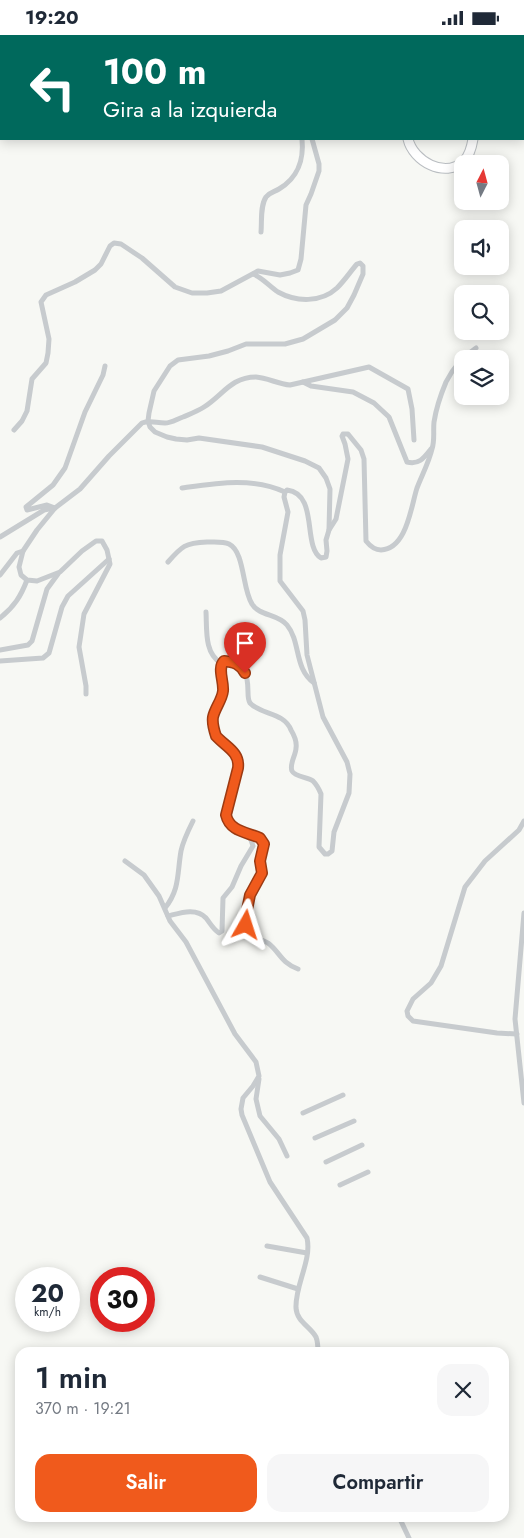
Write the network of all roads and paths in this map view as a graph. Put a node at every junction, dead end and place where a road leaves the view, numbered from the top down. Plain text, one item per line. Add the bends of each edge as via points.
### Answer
1 (302, 140) edge
2 (312, 140) edge
3 (408, 140) edge
4 (473, 140) edge
5 (261, 231) dead end
6 (253, 273) junction
7 (476, 348) dead end
8 (105, 366) dead end
9 (303, 383) junction
10 (148, 421) junction
11 (14, 430) dead end
12 (414, 440) dead end
13 (433, 447) junction
14 (182, 488) dead end
15 (285, 492) junction
16 (55, 507) junction
17 (329, 531) junction
18 (0, 537) edge
19 (23, 551) junction
20 (108, 559) junction
21 (168, 562) dead end
22 (60, 573) junction
23 (0, 575) edge
24 (27, 580) junction
25 (206, 612) dead end
26 (0, 617) edge
27 (0, 650) edge
28 (0, 661) edge
29 (221, 663) junction
30 (314, 683) junction
31 (86, 694) dead end
32 (193, 821) dead end
33 (524, 821) edge
34 (246, 834) junction
35 (126, 861) dead end
36 (165, 908) junction
37 (524, 913) edge
38 (168, 916) junction
39 (298, 969) dead end
40 (517, 1034) junction
41 (259, 1076) junction
42 (343, 1095) dead end
43 (524, 1097) edge
44 (524, 1103) edge
45 (303, 1113) dead end
46 (354, 1121) dead end
47 (315, 1139) dead end
48 (362, 1145) dead end
49 (287, 1156) dead end
50 (326, 1162) dead end
51 (368, 1172) dead end
52 (340, 1185) dead end
53 (267, 1246) dead end
54 (307, 1253) junction
55 (260, 1277) dead end
56 (298, 1289) junction
57 (318, 1347) edge
58 (401, 1522) edge
59 (409, 1538) edge

1 - 5 street via 302,157 292,179 266,198
2 - 6 street via 319,171 306,205 298,270 280,275
3 - 4 main road via 419,158 440,169 451,168 464,161
6 - 10 street via 276,291 293,299 308,300 335,290 357,264 363,266 363,274 347,308 335,320 303,339 285,344 246,344 209,356 178,360 170,366 154,391
6 - 11 street via 221,291 192,293 175,287 142,258 114,243 95,270 46,295 41,302 49,339 46,363 32,379 27,411
7 - 13 street via 464,355 446,382 434,423
8 - 16 street via 66,468 53,485 26,507 27,510 47,505
9 - 10 street via 282,384 256,377 242,379 232,383 203,408 167,423
9 - 12 street via 369,367 408,389
9 - 13 street via 353,392 374,403 389,417 407,462 420,462
10 - 16 street via 142,423 80,489
10 - 17 street via 155,432 176,439 199,437 262,447 319,468 330,489
13 - 17 street via 403,534 387,550 377,550 366,541 364,459 348,434 343,434 348,459 336,519
14 - 15 street via 250,483 272,486
15 - 17 street via 293,491 302,499 316,555 321,558 326,557
15 - 30 street via 288,511 280,555 280,581 303,611 307,655
16 - 18 street via 44,510
16 - 19 street
19 - 23 street
19 - 24 street via 19,567
20 - 22 street via 102,541 96,541
20 - 28 street via 68,596 49,653 43,658
20 - 31 street via 110,564 84,615 81,631 79,647
21 - 30 street via 187,544 232,545 251,603 287,625 294,636 306,678
22 - 24 street via 37,581
22 - 27 street via 47,589 32,641 28,645
24 - 26 street via 20,597
25 - 29 street via 207,641 212,655
29 - 30 street via 234,661 241,666 248,684 250,703 287,722 291,729 296,749 292,771 319,788 319,847 328,854 332,851 334,832 350,793 350,774 323,717
29 - 34 street via 222,694 213,716 214,728 216,736 239,760 226,815 232,826
32 - 36 street via 182,850 176,889
33 - 40 street via 465,887 441,966 407,1011 414,1021
34 - 38 street via 252,846 232,887 223,898 222,931 215,931 196,911
34 - 39 street via 260,838 264,844 260,861 262,873 248,902 247,931 255,939 269,944 280,958
35 - 36 street via 144,875
36 - 38 street
37 - 40 street via 515,1019
38 - 41 street via 186,942 235,1034 256,1062
40 - 43 street
41 - 49 street via 258,1111
41 - 54 street via 243,1098 242,1115 270,1182 307,1238
42 - 45 street
43 - 44 street
46 - 47 street
48 - 50 street
51 - 52 street
53 - 54 street
54 - 56 street
55 - 56 street
56 - 57 street via 297,1315 317,1339
58 - 59 street

